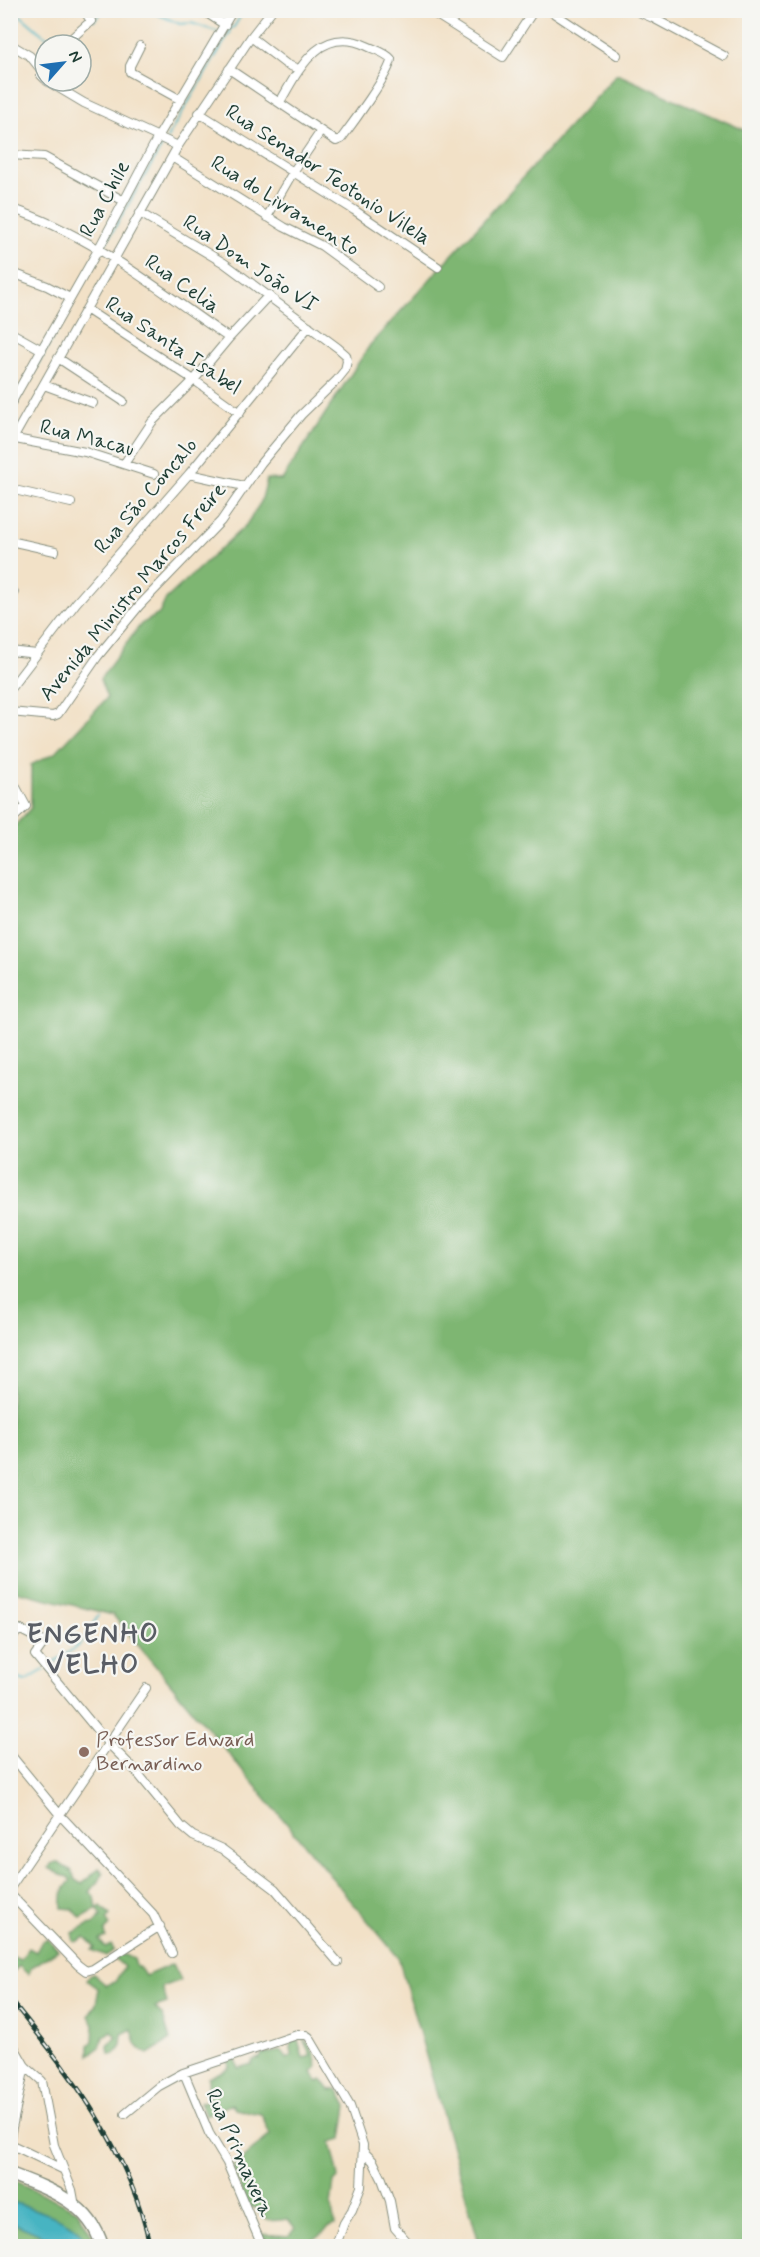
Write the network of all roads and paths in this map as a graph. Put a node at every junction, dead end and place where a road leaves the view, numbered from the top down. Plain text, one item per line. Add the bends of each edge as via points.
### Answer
1 (84, 10) edge
2 (202, 10) edge
3 (233, 10) edge
4 (272, 10) edge
5 (429, 10) edge
6 (534, 10) edge
7 (549, 10) edge
8 (634, 10) edge
9 (659, 10) edge
10 (653, 18) junction
11 (225, 25) junction
12 (78, 33) edge
13 (251, 37) junction
14 (10, 44) edge
15 (140, 46) dead end
16 (617, 55) dead end
17 (724, 56) dead end
18 (33, 60) edge
19 (229, 69) junction
20 (298, 69) junction
21 (68, 93) edge
22 (181, 100) junction
23 (280, 102) junction
24 (199, 113) junction
25 (321, 131) junction
26 (161, 138) junction
27 (178, 146) junction
28 (10, 155) edge
29 (172, 158) junction
30 (293, 172) junction
31 (124, 201) junction
32 (10, 208) edge
33 (140, 213) junction
34 (267, 217) junction
35 (98, 250) junction
36 (115, 260) junction
37 (438, 267) dead end
38 (10, 272) edge
39 (378, 287) dead end
40 (268, 295) junction
41 (70, 298) junction
42 (86, 309) junction
43 (309, 326) junction
44 (10, 332) edge
45 (229, 338) junction
46 (338, 348) joint
47 (42, 350) junction
48 (58, 358) junction
49 (194, 380) junction
50 (44, 385) junction
51 (123, 401) dead end
52 (93, 403) dead end
53 (10, 405) edge
54 (240, 413) junction
55 (12, 440) edge
56 (124, 464) junction
57 (154, 474) dead end
58 (189, 474) junction
59 (244, 486) junction
60 (10, 489) edge
61 (71, 503) dead end
62 (10, 541) edge
63 (55, 550) dead end
64 (10, 651) edge
65 (37, 654) junction
66 (10, 689) edge
67 (10, 712) edge
68 (10, 776) edge
69 (10, 821) edge
70 (10, 1641) edge
71 (146, 1688) dead end
72 (107, 1742) junction
73 (10, 1754) edge
74 (60, 1815) junction
75 (10, 1888) edge
76 (10, 1894) edge
77 (160, 1926) junction
78 (172, 1953) dead end
79 (338, 1962) dead end
80 (10, 2040) edge
81 (15, 2049) junction
82 (10, 2059) edge
83 (25, 2066) junction
84 (184, 2073) junction
85 (125, 2114) dead end
86 (10, 2138) edge
87 (10, 2144) edge
88 (363, 2151) junction
89 (62, 2169) junction
90 (10, 2174) edge
91 (75, 2206) junction
92 (339, 2244) edge
93 (102, 2247) edge
94 (262, 2247) edge
95 (329, 2247) edge
96 (411, 2247) edge

1 - 12 street via 91,21
2 - 11 street
3 - 11 street, Rua Chile
4 - 13 street
5 - 6 street via 503,57
7 - 16 street
8 - 10 street
9 - 10 street
10 - 17 street
11 - 22 street, Rua Chile
13 - 19 street
13 - 20 street
14 - 18 street
15 - 22 street via 129,71
19 - 23 street
19 - 24 street
20 - 23 street
20 - 25 street via 313,53 338,40 360,43 390,56 392,64 341,140
21 - 26 street
22 - 26 street, Rua Chile
23 - 25 street
24 - 27 street
24 - 30 street, Rua Senador Teotonio Vilela
25 - 30 street
26 - 27 street
26 - 31 street, Rua Chile
27 - 29 street
28 - 31 street via 44,157
29 - 33 street
29 - 34 street, Rua do Livramento
30 - 34 street
30 - 37 street, Rua Senador Teotonio Vilela
31 - 35 street, Rua Chile
32 - 35 street, Rua Celia
33 - 36 street
33 - 40 street, Rua Dom João VI via 224,263
34 - 39 street, Rua do Livramento via 322,246
35 - 36 street, Rua Celia
35 - 41 street, Rua Chile
36 - 42 street
36 - 45 street, Rua Celia
38 - 41 street
40 - 43 street, Rua Dom João VI
40 - 45 street, Rua Celia
41 - 47 street, Rua Chile
42 - 48 street
42 - 49 street, Rua Santa Isabel
43 - 46 street, Rua Dom João VI
43 - 54 street, Rua São Concalo
44 - 47 street
45 - 49 street, Rua Celia
46 - 59 street, Avenida Ministro Marcos Freire via 347,358 345,370 301,415
47 - 53 street, Rua Chile
48 - 50 street
48 - 51 street
49 - 54 street, Rua Santa Isabel
49 - 56 street, Rua Celia via 152,422
50 - 52 street
50 - 55 street
54 - 58 street, Rua São Concalo
55 - 56 street, Rua Macau via 77,450
56 - 57 street, Rua Macau
58 - 59 street
58 - 65 street, Rua São Concalo via 76,603
59 - 67 street, Avenida Ministro Marcos Freire via 221,521 139,606 98,656 58,714
60 - 61 street
62 - 63 street
64 - 65 street
65 - 66 street, Rua São Concalo
68 - 69 street via 26,806
70 - 72 street via 19,1629 43,1642 35,1655
71 - 72 street
72 - 74 street
72 - 79 street via 186,1832 222,1849 274,1889
73 - 74 street
74 - 75 street
74 - 77 street
76 - 77 street via 86,1971
77 - 78 street
80 - 81 street
81 - 82 street
81 - 83 street
83 - 86 street
83 - 89 street via 43,2083 51,2134
84 - 85 street via 159,2086
84 - 88 street via 301,2034 309,2037 353,2111
84 - 94 street, Rua Primavera
87 - 89 street
88 - 92 street via 361,2187
88 - 96 street via 382,2179 395,2228
89 - 91 street
90 - 91 main road via 52,2190
91 - 93 main road via 95,2228
92 - 95 street

